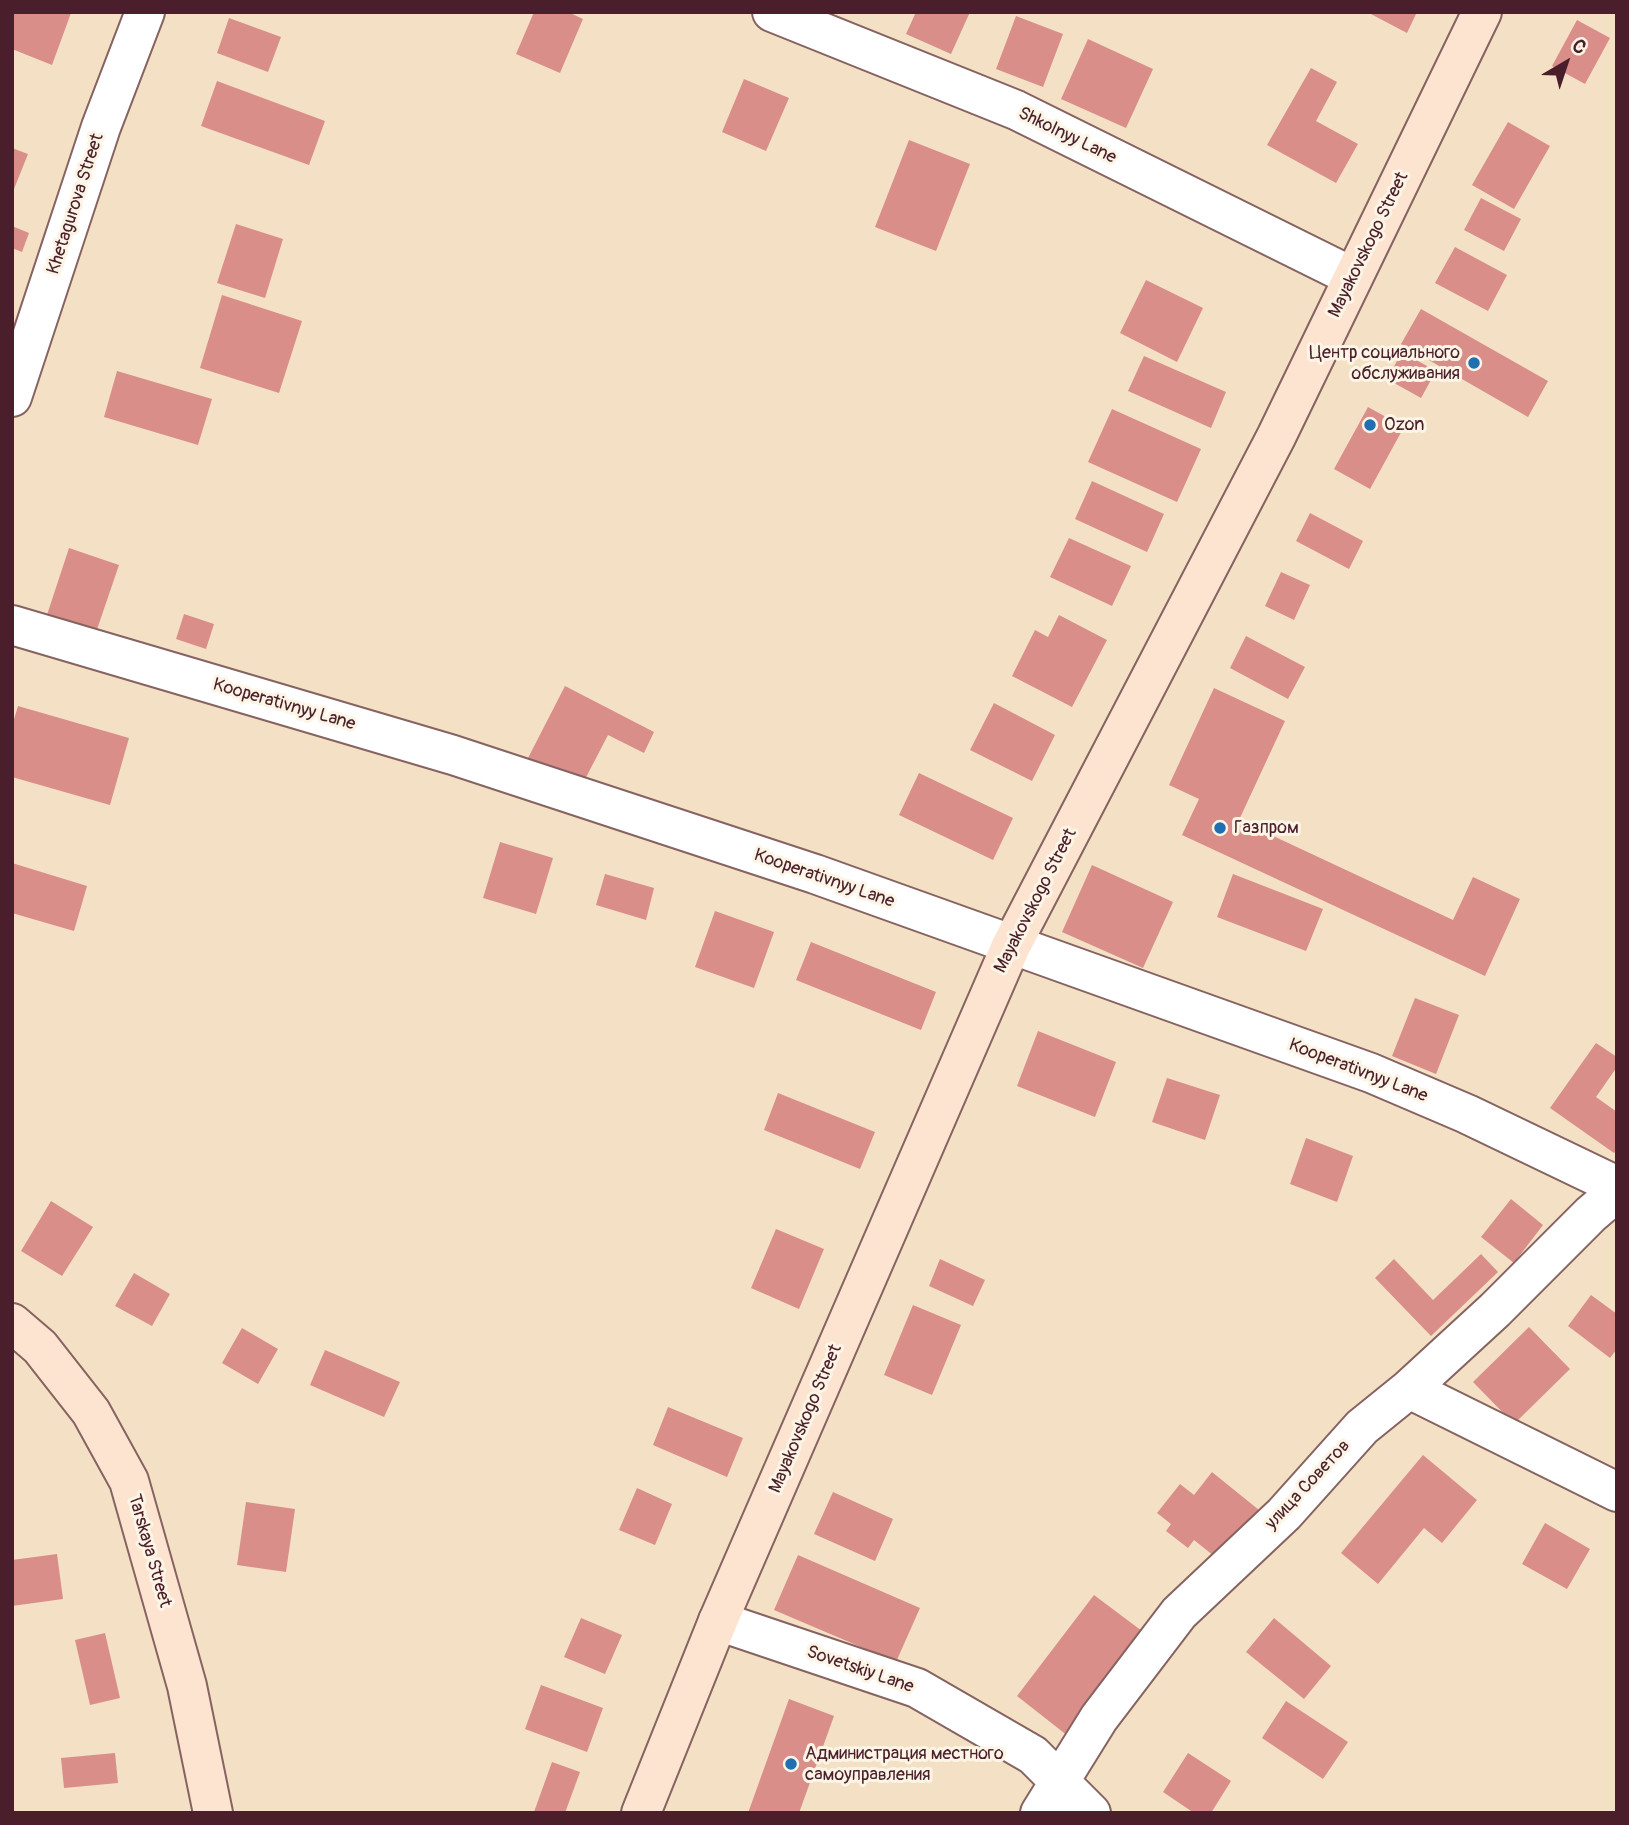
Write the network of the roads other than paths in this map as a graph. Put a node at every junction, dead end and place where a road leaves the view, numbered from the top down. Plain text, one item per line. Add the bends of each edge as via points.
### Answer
1 (145, 12) edge
2 (772, 12) edge
3 (1482, 12) edge
4 (1353, 277) junction
5 (12, 397) edge
6 (12, 625) edge
7 (1010, 946) junction
8 (1617, 1186) edge
9 (1617, 1192) edge
10 (12, 1323) edge
11 (1409, 1389) junction
12 (1617, 1492) edge
13 (718, 1621) junction
14 (1060, 1779) junction
15 (213, 1813) edge
16 (641, 1813) edge
17 (1040, 1813) edge
18 (1091, 1813) edge

1 - 5 street, Khetagurova Street via 101,127
2 - 4 street, Shkolnyy Lane via 1016,110
3 - 4 street, Mayakovskogo Street
4 - 7 street, Mayakovskogo Street via 1276,437
6 - 7 street, Kooperativnyy Lane via 453,755 815,874
7 - 8 street, Kooperativnyy Lane via 1371,1073
7 - 13 street, Mayakovskogo Street
9 - 11 street, улица Советов
10 - 15 street, Tarskaya Street via 40,1347 91,1412 129,1481 187,1686
11 - 12 street
11 - 14 street, улица Советов via 1362,1427 1284,1514 1179,1614
13 - 14 street, Sovetskiy Lane via 917,1688 1033,1755
13 - 16 street, Mayakovskogo Street
14 - 17 street, улица Советов
14 - 18 street, Sovetskiy Lane

